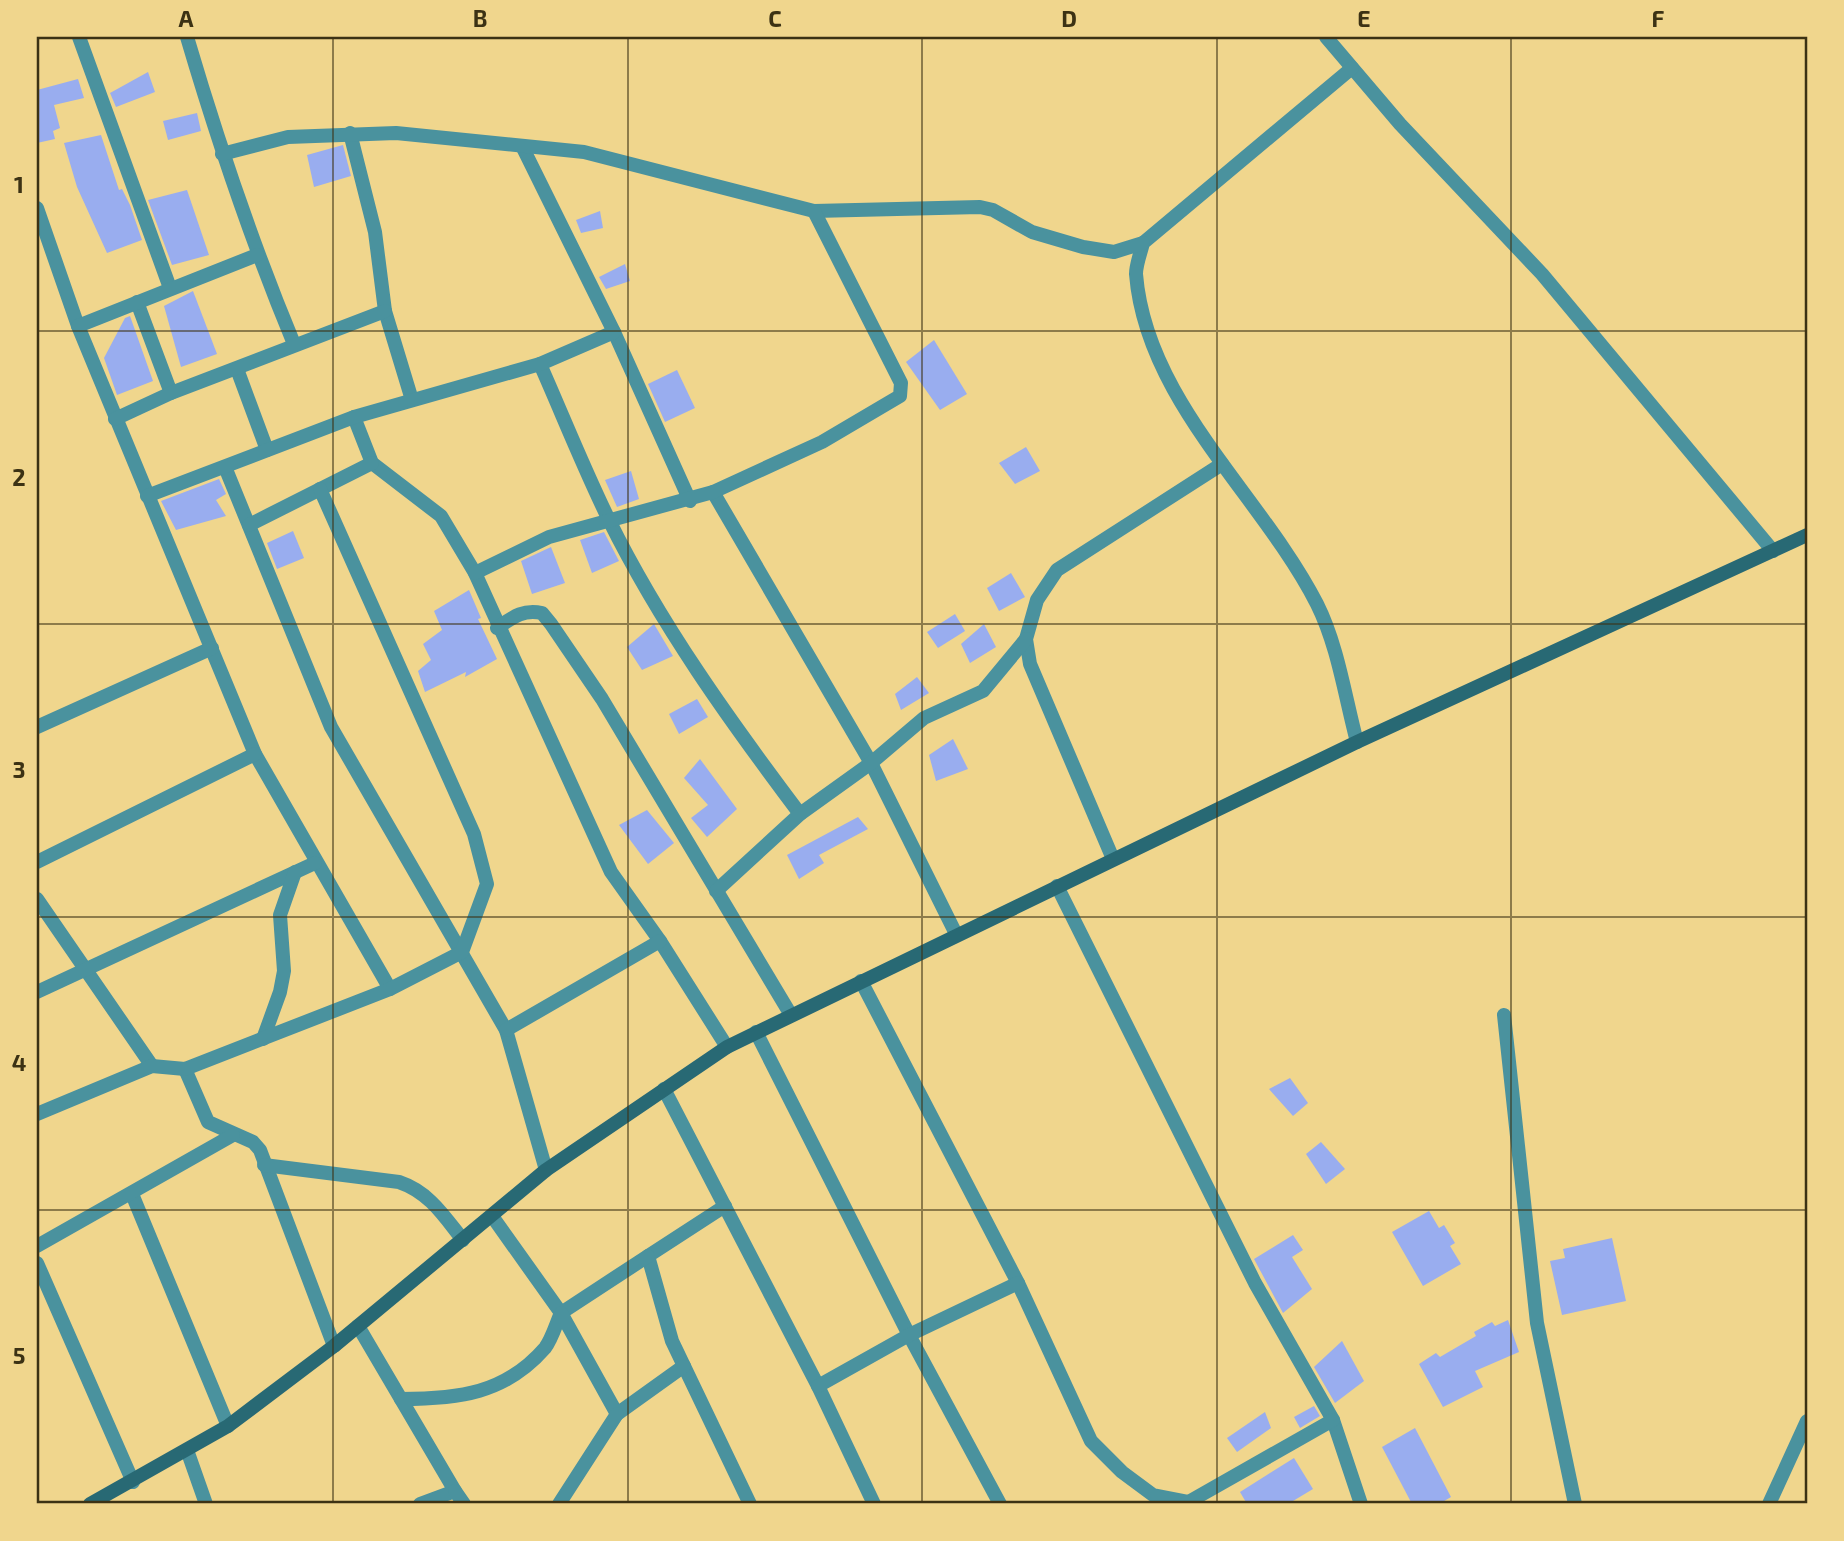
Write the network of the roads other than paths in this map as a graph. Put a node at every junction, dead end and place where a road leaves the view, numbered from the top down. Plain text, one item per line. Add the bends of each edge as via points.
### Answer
1 (79, 37) edge
2 (187, 37) edge
3 (1326, 37) edge
4 (1352, 68) junction
5 (350, 132) junction
6 (522, 146) junction
7 (222, 154) junction
8 (37, 208) edge
9 (814, 211) junction
10 (39, 224) edge
11 (1143, 243) junction
12 (1114, 252) junction
13 (257, 255) junction
14 (1136, 271) junction
15 (170, 288) junction
16 (138, 302) junction
17 (385, 311) junction
18 (78, 326) junction
19 (614, 332) junction
20 (294, 344) junction
21 (540, 365) junction
22 (237, 369) junction
23 (171, 393) junction
24 (412, 400) junction
25 (354, 416) junction
26 (115, 419) junction
27 (267, 450) junction
28 (372, 463) junction
29 (1222, 464) junction
30 (225, 467) junction
31 (320, 489) junction
32 (713, 492) junction
33 (147, 496) junction
34 (690, 501) junction
35 (609, 521) junction
36 (249, 525) junction
37 (1807, 535) edge
38 (1773, 551) junction
39 (475, 573) junction
40 (497, 628) junction
41 (1026, 639) junction
42 (212, 648) junction
43 (37, 727) edge
44 (1357, 742) junction
45 (255, 754) junction
46 (871, 763) junction
47 (800, 814) junction
48 (1114, 859) junction
49 (37, 862) edge
50 (316, 863) junction
51 (295, 873) junction
52 (1057, 886) junction
53 (716, 891) junction
54 (37, 899) edge
55 (956, 934) junction
56 (660, 941) junction
57 (462, 952) junction
58 (85, 970) junction
59 (861, 981) junction
60 (390, 989) junction
61 (37, 992) edge
62 (790, 1015) junction
63 (1504, 1015) dead end
64 (506, 1030) junction
65 (756, 1032) junction
66 (262, 1039) junction
67 (727, 1047) junction
68 (152, 1066) junction
69 (185, 1069) junction
70 (664, 1089) junction
71 (37, 1114) edge
72 (233, 1135) junction
73 (264, 1165) junction
74 (546, 1170) junction
75 (132, 1194) junction
76 (725, 1206) junction
77 (492, 1216) junction
78 (463, 1240) junction
79 (37, 1246) edge
80 (648, 1256) junction
81 (37, 1263) edge
82 (1018, 1283) junction
83 (561, 1313) junction
84 (358, 1326) junction
85 (909, 1335) junction
86 (334, 1346) junction
87 (684, 1366) junction
88 (818, 1386) junction
89 (401, 1399) junction
90 (617, 1414) junction
91 (1333, 1420) junction
92 (1807, 1421) edge
93 (228, 1426) junction
94 (187, 1450) junction
95 (134, 1482) junction
96 (454, 1491) junction
97 (90, 1504) edge
98 (206, 1504) edge
99 (420, 1504) edge
100 (464, 1504) edge
101 (559, 1504) edge
102 (750, 1504) edge
103 (874, 1504) edge
104 (1000, 1504) edge
105 (1188, 1504) edge
106 (1361, 1504) edge
107 (1574, 1504) edge
108 (1769, 1504) edge

1 - 15 street
2 - 7 street
3 - 4 street
4 - 11 street
4 - 38 street via 1542,274
5 - 6 street
5 - 7 street via 288,137
5 - 17 street via 375,232
6 - 9 street via 625,161
6 - 19 street
7 - 13 street
8 - 10 street
9 - 12 street via 980,207 1055,241
9 - 32 street via 865,307 902,393 822,442
10 - 18 street
11 - 12 street
11 - 14 street
12 - 14 street
13 - 15 street
13 - 20 street
14 - 29 street via 1145,321 1159,357
15 - 16 street
16 - 18 street
16 - 23 street
17 - 20 street
17 - 24 street
18 - 26 street
19 - 21 street
19 - 34 street
20 - 22 street
21 - 24 street
21 - 35 street
22 - 23 street
22 - 27 street
23 - 26 street
24 - 25 street
25 - 27 street
25 - 28 street
26 - 33 street
27 - 30 street
28 - 31 street
28 - 39 street via 440,516
29 - 41 street via 1057,570 1037,600
29 - 44 street via 1317,604
30 - 33 street
30 - 36 street
31 - 36 street
31 - 57 street via 474,834 487,884
32 - 34 street
32 - 46 street
33 - 42 street
34 - 35 street
35 - 39 street via 549,537
35 - 47 street via 733,724
36 - 57 street via 331,727
37 - 38 street
38 - 44 street
39 - 40 street
40 - 53 street via 517,614 542,612 602,699
40 - 56 street via 611,872
41 - 46 street via 983,691 924,718
41 - 48 street via 1030,663
42 - 43 street
42 - 45 street
44 - 48 street
45 - 49 street
45 - 50 street
46 - 47 street
46 - 55 street
47 - 53 street
48 - 52 street
50 - 51 street
50 - 60 street
51 - 58 street
51 - 66 street via 280,915 281,992
52 - 55 street
52 - 91 street via 1255,1283
53 - 62 street
54 - 58 street
55 - 59 street
56 - 64 street
56 - 67 street
57 - 60 street
57 - 64 street
58 - 61 street
58 - 68 street
59 - 62 street
59 - 82 street
60 - 66 street
62 - 65 street
63 - 107 street via 1537,1323
64 - 74 street
65 - 67 street
65 - 85 street
66 - 69 street
67 - 70 street
68 - 69 street
68 - 71 street
69 - 72 street via 208,1122
70 - 74 street
70 - 76 street
72 - 73 street via 253,1142
72 - 75 street
73 - 78 street via 399,1182 415,1188
73 - 86 street
74 - 77 street
75 - 79 street
75 - 93 street
76 - 80 street
76 - 88 street
77 - 78 street
77 - 83 street
78 - 84 street
80 - 83 street
80 - 87 street via 672,1341
81 - 95 street
82 - 85 street
82 - 105 street via 1091,1441 1153,1495
83 - 89 street via 546,1346 493,1386 449,1399
83 - 90 street
84 - 86 street
84 - 89 street
85 - 88 street
85 - 104 street
86 - 93 street
87 - 90 street
87 - 102 street
88 - 103 street
89 - 96 street
90 - 101 street
91 - 105 street
91 - 106 street
92 - 108 street
93 - 94 street
94 - 95 street
94 - 98 street
95 - 97 street
96 - 99 street
96 - 100 street

